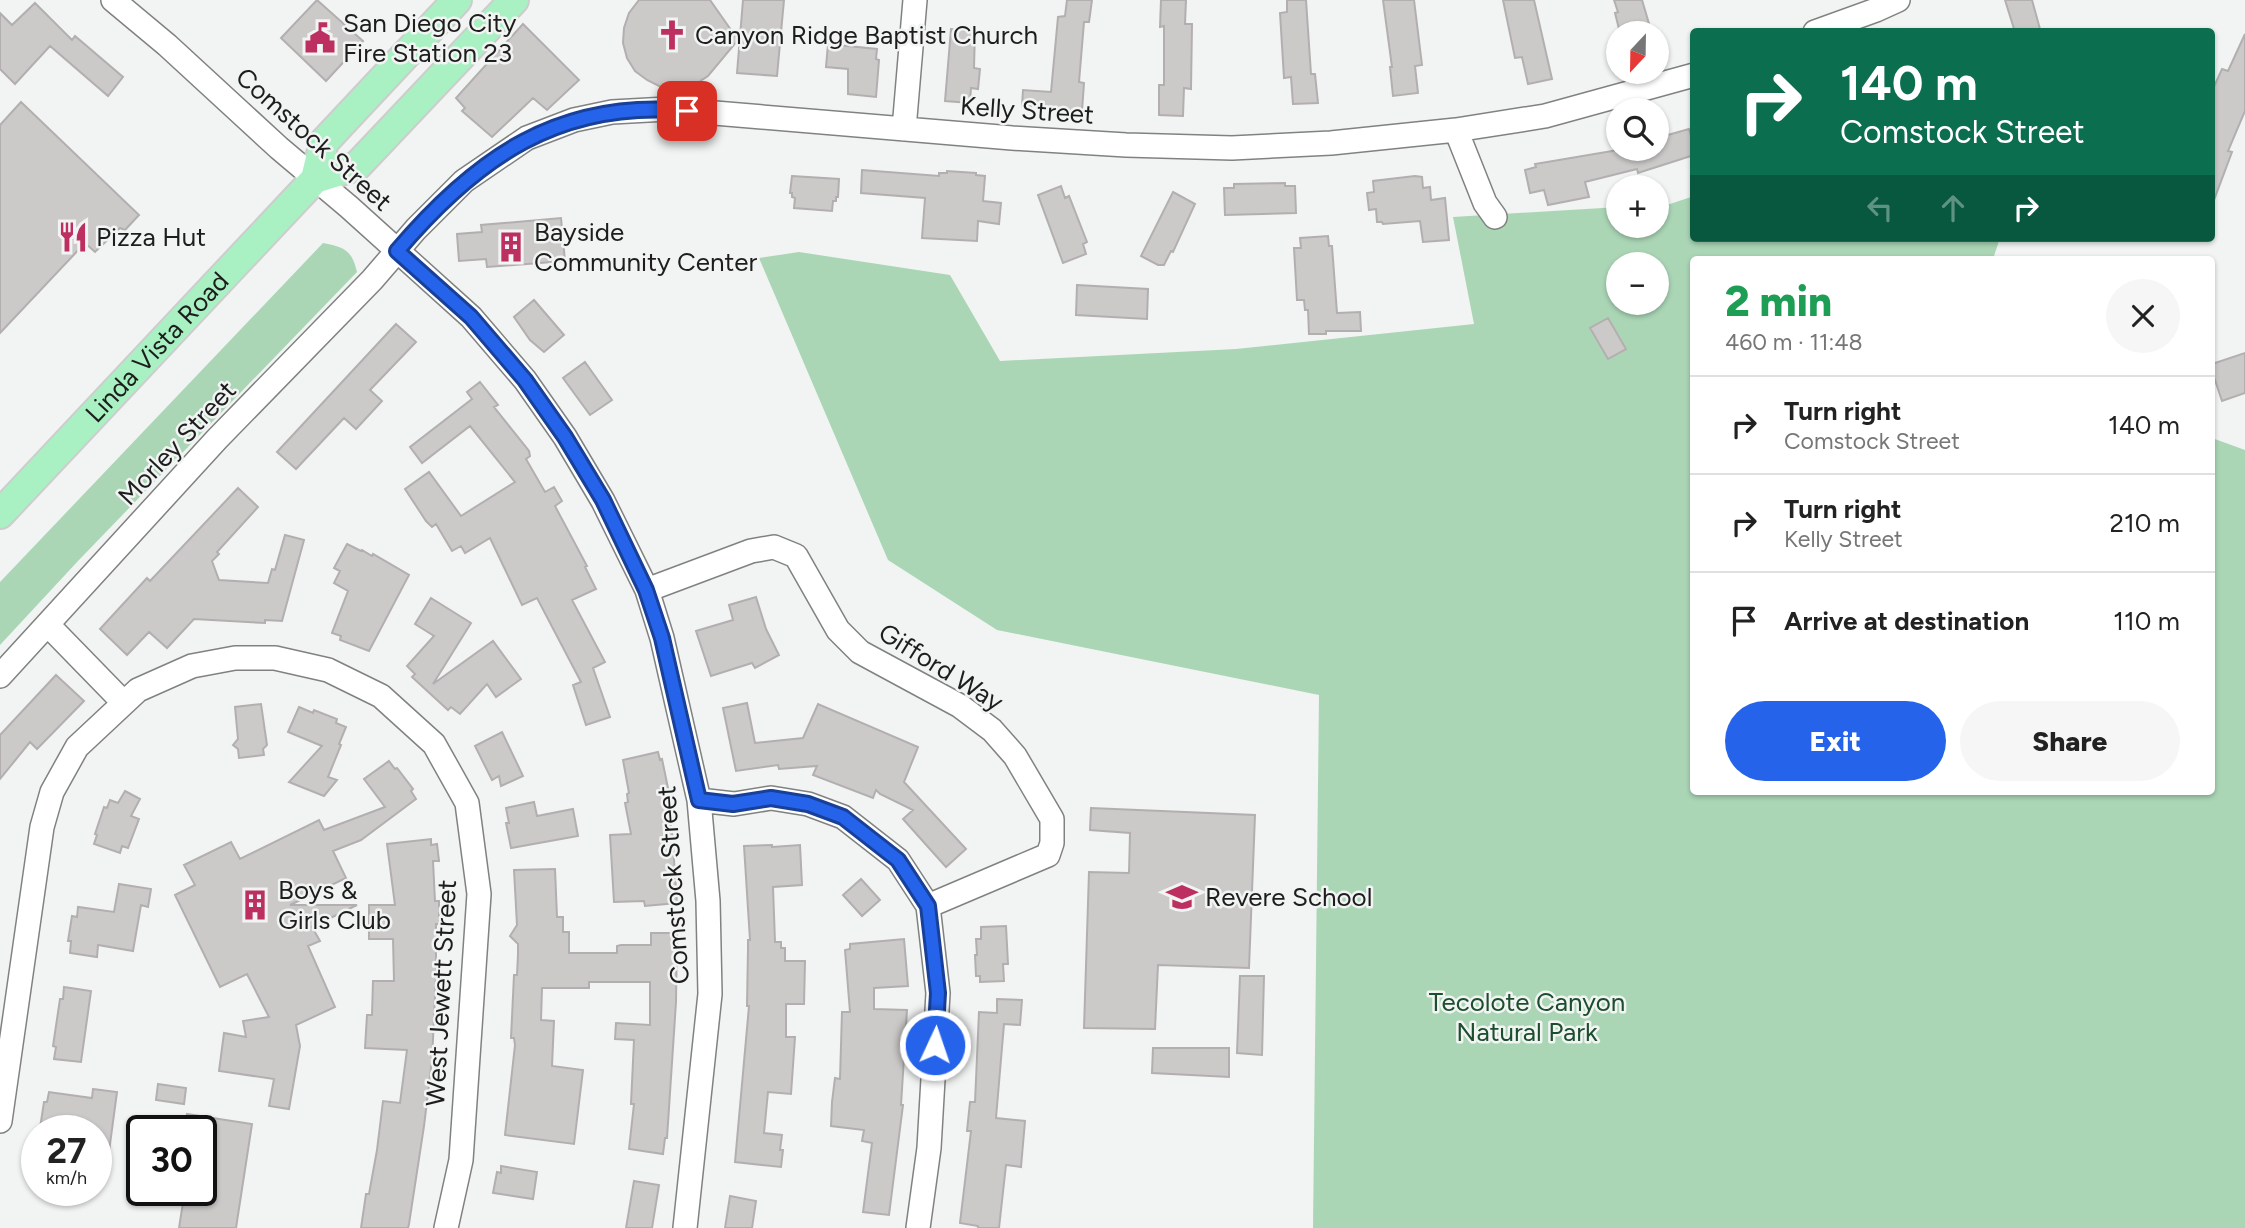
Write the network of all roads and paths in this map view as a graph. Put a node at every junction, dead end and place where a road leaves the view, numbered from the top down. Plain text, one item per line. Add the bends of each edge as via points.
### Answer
1 (113, 0) edge
2 (457, 0) edge
3 (514, 0) edge
4 (915, 0) edge
5 (1898, 0) edge
6 (1826, 28) edge
7 (1690, 76) edge
8 (904, 129) junction
9 (1456, 130) junction
10 (315, 179) junction
11 (1495, 217) dead end
12 (397, 251) junction
13 (0, 513) edge
14 (646, 590) junction
15 (48, 625) junction
16 (0, 676) edge
17 (123, 702) junction
18 (699, 800) junction
19 (928, 906) junction
20 (0, 1121) edge
21 (446, 1228) edge
22 (685, 1228) edge
23 (918, 1228) edge

1 - 10 street, Comstock Street
2 - 10 main road, Linda Vista Road via 324,142
3 - 10 main road, Linda Vista Road via 357,166
4 - 8 street
5 - 6 street
7 - 9 street, Kelly Street via 1545,116
8 - 9 street, Kelly Street via 1216,148 1331,143
8 - 12 street, Kelly Street via 667,109 574,120 527,138 464,181
9 - 11 street
10 - 12 street, Comstock Street
10 - 13 main road, Linda Vista Road
12 - 14 street, Comstock Street via 471,317 525,380 603,500
12 - 15 street, Morley Street
14 - 18 street, Comstock Street via 662,638
14 - 19 street, Gifford Way via 751,551 774,547 796,556 838,630 860,652 960,706 992,730 1015,756 1052,820 1048,855
15 - 16 street, Morley Street
15 - 17 street
17 - 20 street, West Jewett Street via 77,747 52,792 42,827
17 - 21 street, West Jewett Street via 138,690 192,666 275,657 328,670 381,696 434,744 467,803 479,894 461,1160
18 - 19 street via 733,804 771,798 808,804 843,817 898,860
18 - 22 street, Comstock Street via 710,994
19 - 23 street via 938,993 929,1148

